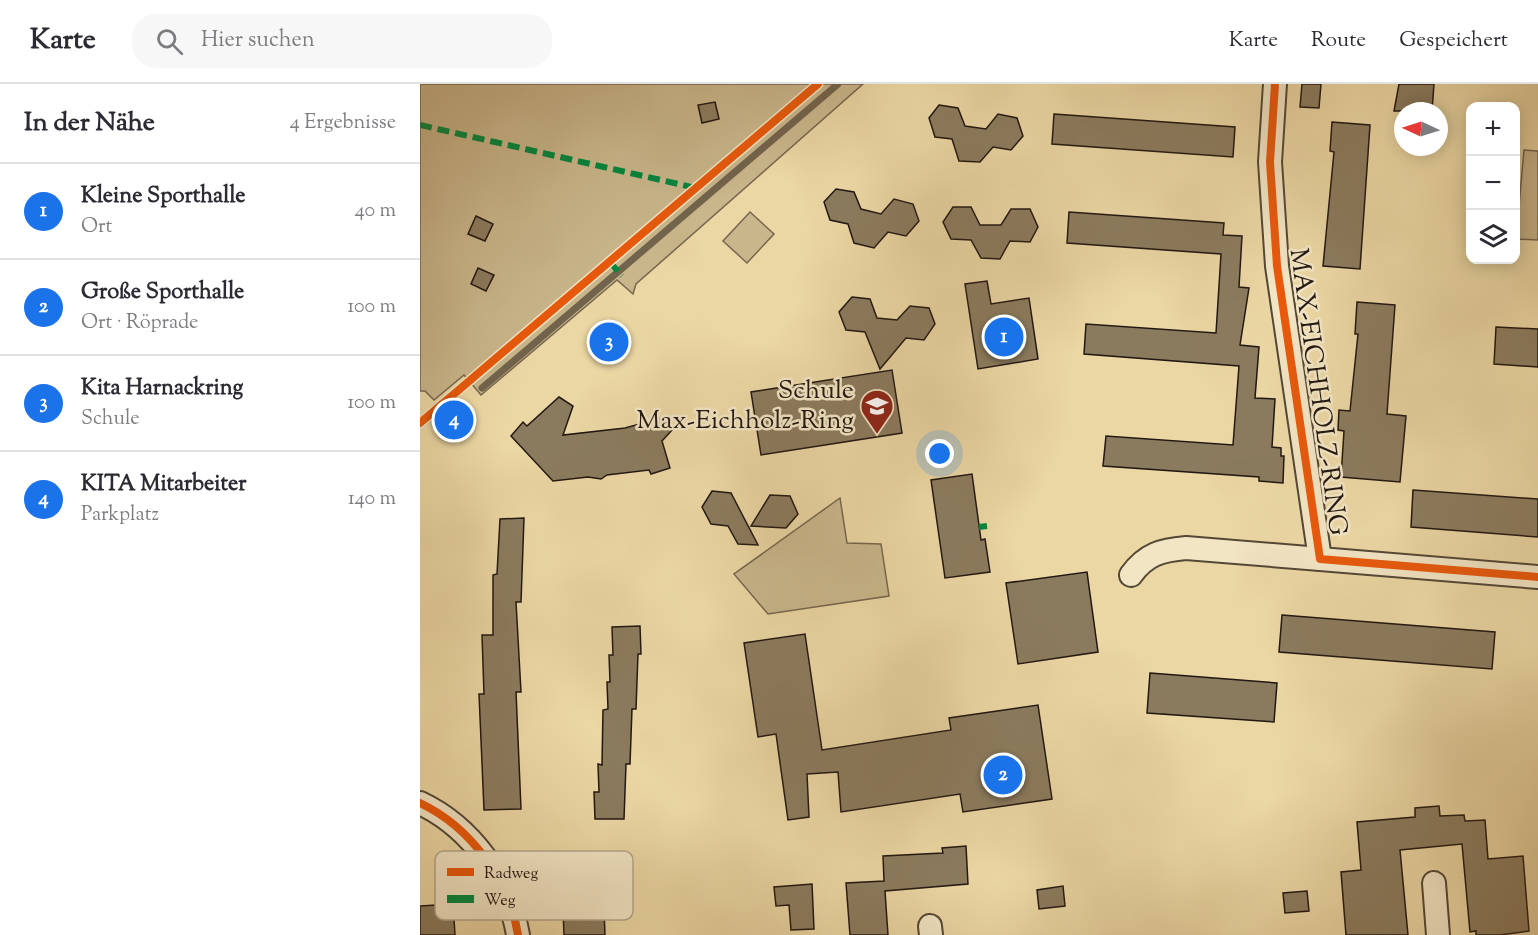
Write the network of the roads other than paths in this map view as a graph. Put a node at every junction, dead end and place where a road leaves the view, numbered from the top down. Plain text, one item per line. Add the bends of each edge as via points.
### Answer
1 (1275, 84) edge
2 (1320, 559) junction
3 (1131, 575) dead end
4 (1538, 577) edge
5 (420, 803) edge
6 (479, 851) edge
7 (1434, 883) dead end
8 (514, 920) edge
9 (518, 935) edge
10 (1438, 935) edge

1 - 2 street, MAX-EICHHOLZ-RING via 1270,162 1277,266
2 - 3 street, MAX-EICHHOLZ-RING via 1186,548 1150,555
2 - 4 street, MAX-EICHHOLZ-RING
5 - 6 street via 446,818
7 - 10 street
8 - 9 street

